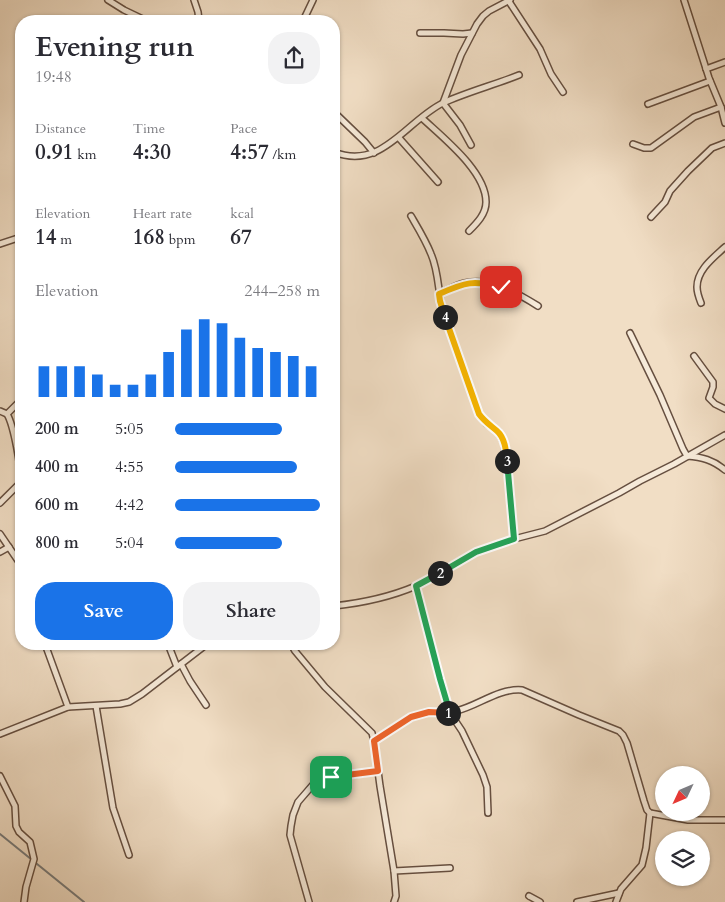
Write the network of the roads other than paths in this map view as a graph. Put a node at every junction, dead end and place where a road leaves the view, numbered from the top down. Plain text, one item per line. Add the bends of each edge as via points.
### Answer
1 (108, 0) edge
2 (194, 0) edge
3 (313, 0) edge
4 (509, 0) edge
5 (684, 0) edge
6 (136, 15) edge
7 (198, 15) edge
8 (306, 15) edge
9 (472, 33) junction
10 (420, 34) dead end
11 (725, 62) edge
12 (706, 69) junction
13 (519, 76) dead end
14 (710, 81) junction
15 (563, 92) dead end
16 (443, 103) junction
17 (648, 104) dead end
18 (721, 107) junction
19 (340, 116) edge
20 (422, 118) junction
21 (725, 123) edge
22 (399, 138) junction
23 (725, 143) edge
24 (633, 144) dead end
25 (472, 145) dead end
26 (374, 152) junction
27 (340, 154) edge
28 (438, 182) dead end
29 (411, 216) dead end
30 (651, 217) dead end
31 (469, 231) dead end
32 (15, 238) edge
33 (0, 244) edge
34 (725, 248) edge
35 (439, 294) junction
36 (701, 303) dead end
37 (538, 306) dead end
38 (630, 333) dead end
39 (694, 356) dead end
40 (15, 406) edge
41 (725, 409) edge
42 (0, 411) edge
43 (7, 414) junction
44 (725, 435) edge
45 (15, 443) edge
46 (687, 456) junction
47 (725, 470) edge
48 (15, 488) edge
49 (0, 503) edge
50 (0, 534) edge
51 (514, 539) junction
52 (9, 547) junction
53 (0, 552) edge
54 (15, 556) edge
55 (416, 586) junction
56 (340, 605) edge
57 (46, 650) edge
58 (171, 650) edge
59 (199, 650) edge
60 (295, 650) edge
61 (179, 665) junction
62 (206, 705) dead end
63 (96, 706) junction
64 (68, 707) junction
65 (450, 713) junction
66 (0, 734) edge
67 (374, 741) junction
68 (378, 771) junction
69 (0, 776) edge
70 (488, 813) dead end
71 (650, 813) junction
72 (725, 820) edge
73 (129, 855) dead end
74 (450, 868) dead end
75 (394, 871) junction
76 (619, 893) junction
77 (529, 896) dead end
78 (24, 902) edge
79 (308, 902) edge
80 (394, 902) edge
81 (540, 902) edge
82 (577, 902) edge
83 (616, 902) edge

1 - 6 street
2 - 7 street
3 - 8 street
4 - 9 street via 483,16
4 - 15 street
5 - 12 street
9 - 10 street
9 - 16 street
11 - 12 street
12 - 14 street
13 - 16 street
14 - 17 street
14 - 18 street
16 - 20 street
16 - 25 street
18 - 21 street
18 - 24 street via 694,117 651,148
19 - 26 street
20 - 22 street
20 - 31 street via 465,159 483,188 484,211
22 - 26 street
22 - 28 street
23 - 30 street via 712,148 670,191
26 - 27 street via 364,156
29 - 35 street via 432,254
32 - 33 street
34 - 36 street via 707,264 699,277 697,290
35 - 37 street via 464,283 488,283
35 - 51 street via 479,414 498,431 504,443
38 - 46 street
39 - 41 street via 712,382 709,398
40 - 43 street
42 - 43 street
43 - 45 street
44 - 46 street
46 - 47 street via 707,459
46 - 51 street via 545,531
48 - 49 street
50 - 52 street
51 - 55 street via 476,552
52 - 53 street
52 - 54 street
55 - 56 street via 366,602
55 - 65 street
57 - 64 street
58 - 61 street
59 - 61 street
60 - 67 street via 325,687 369,729
61 - 62 street
61 - 63 street via 129,702
63 - 64 street
63 - 73 street via 113,808
64 - 66 street
65 - 67 street via 429,712 411,717
65 - 70 street via 483,775
65 - 71 street via 505,692 522,690 614,728 627,743
67 - 68 street
68 - 75 street
68 - 79 street via 318,780 298,802 290,836
69 - 78 street via 15,806 18,832 30,842 34,855
71 - 72 street via 688,820
71 - 76 street via 642,865
74 - 75 street
75 - 80 street
76 - 82 street
76 - 83 street
77 - 81 street

